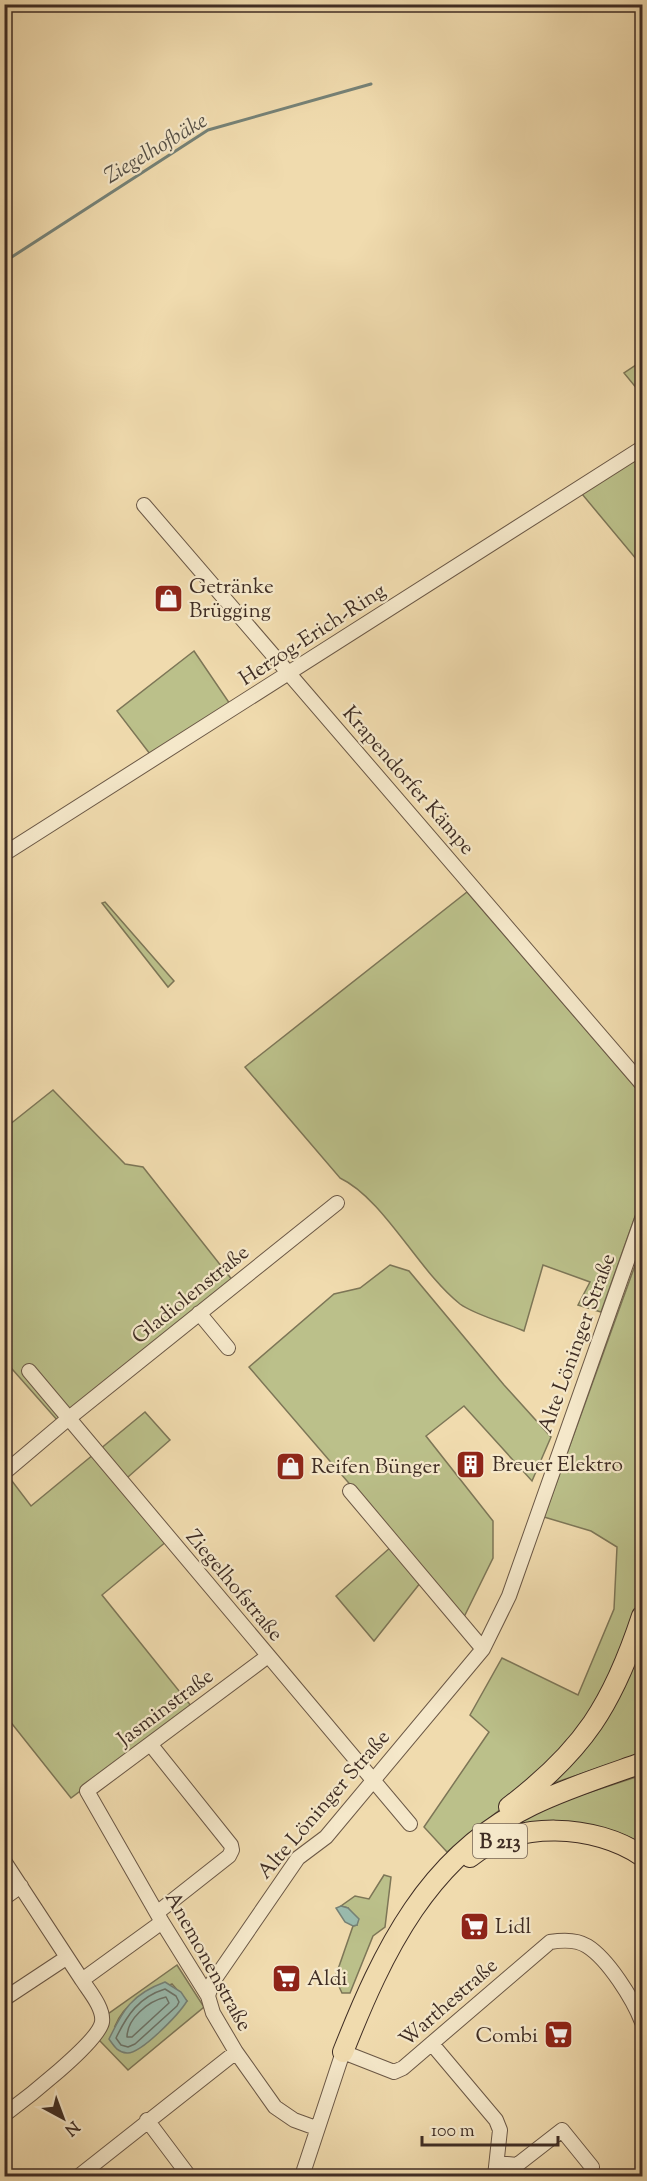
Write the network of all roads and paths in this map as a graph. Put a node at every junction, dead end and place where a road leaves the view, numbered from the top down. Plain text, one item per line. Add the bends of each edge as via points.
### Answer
1 (642, 448) edge
2 (144, 505) dead end
3 (290, 674) junction
4 (4, 854) edge
5 (642, 1084) edge
6 (337, 1203) dead end
7 (642, 1219) edge
8 (199, 1313) junction
9 (228, 1348) dead end
10 (29, 1371) dead end
11 (69, 1418) junction
12 (4, 1473) edge
13 (350, 1491) dead end
14 (642, 1616) edge
15 (483, 1649) junction
16 (268, 1656) junction
17 (151, 1745) junction
18 (642, 1763) edge
19 (374, 1781) junction
20 (87, 1791) joint
21 (410, 1824) dead end
22 (490, 1829) junction
23 (642, 1856) edge
24 (4, 1861) edge
25 (21, 1886) junction
26 (4, 1898) edge
27 (160, 1917) junction
28 (394, 1941) junction
29 (66, 1958) junction
30 (82, 1980) junction
31 (208, 1996) junction
32 (4, 2000) edge
33 (642, 2022) edge
34 (432, 2044) junction
35 (236, 2052) junction
36 (343, 2052) junction
37 (4, 2115) edge
38 (147, 2121) junction
39 (316, 2128) junction
40 (592, 2167) dead end
41 (496, 2170) edge
42 (79, 2176) edge
43 (189, 2176) edge
44 (302, 2176) edge

1 - 3 street, Herzog-Erich-Ring
2 - 3 street, Krapendorfer Kämpe
3 - 4 street, Herzog-Erich-Ring
3 - 5 street, Krapendorfer Kämpe
6 - 8 street, Gladiolenstraße
7 - 15 street, Alte Löninger Straße via 509,1596
8 - 9 street
8 - 11 street, Gladiolenstraße
10 - 11 street, Ziegelhofstraße
11 - 12 street, Gladiolenstraße
11 - 16 street, Ziegelhofstraße
13 - 15 street
14 - 22 highway via 616,1686 585,1737 546,1778 501,1814
15 - 19 street, Alte Löninger Straße
16 - 17 street, Jasminstraße
16 - 19 street, Ziegelhofstraße
17 - 20 street, Jasminstraße
17 - 27 street via 232,1850
18 - 22 highway, B 213 via 558,1793
19 - 21 street, Ziegelhofstraße
19 - 31 street, Alte Löninger Straße via 326,1837 298,1858 212,1983
20 - 27 street, Anemonenstraße
22 - 28 highway, B 213 via 432,1881
23 - 28 highway, B 213 via 595,1835 561,1831 503,1840 474,1854 452,1872
24 - 25 street
25 - 26 street
25 - 29 street
27 - 30 street
27 - 31 street, Anemonenstraße
28 - 36 highway
29 - 30 street
29 - 32 street
30 - 37 street via 102,2015 98,2033
31 - 35 street, Anemonenstraße via 213,2013
33 - 34 street, Warthestraße via 618,1980 593,1952 578,1942 562,1940 550,1942
34 - 36 street, Warthestraße via 394,2072
34 - 41 street via 496,2120 500,2130
35 - 38 street
35 - 39 street, Anemonenstraße via 274,2107 294,2121
36 - 39 street
38 - 42 street
38 - 43 street
39 - 44 street
40 - 41 street via 562,2130 518,2165

